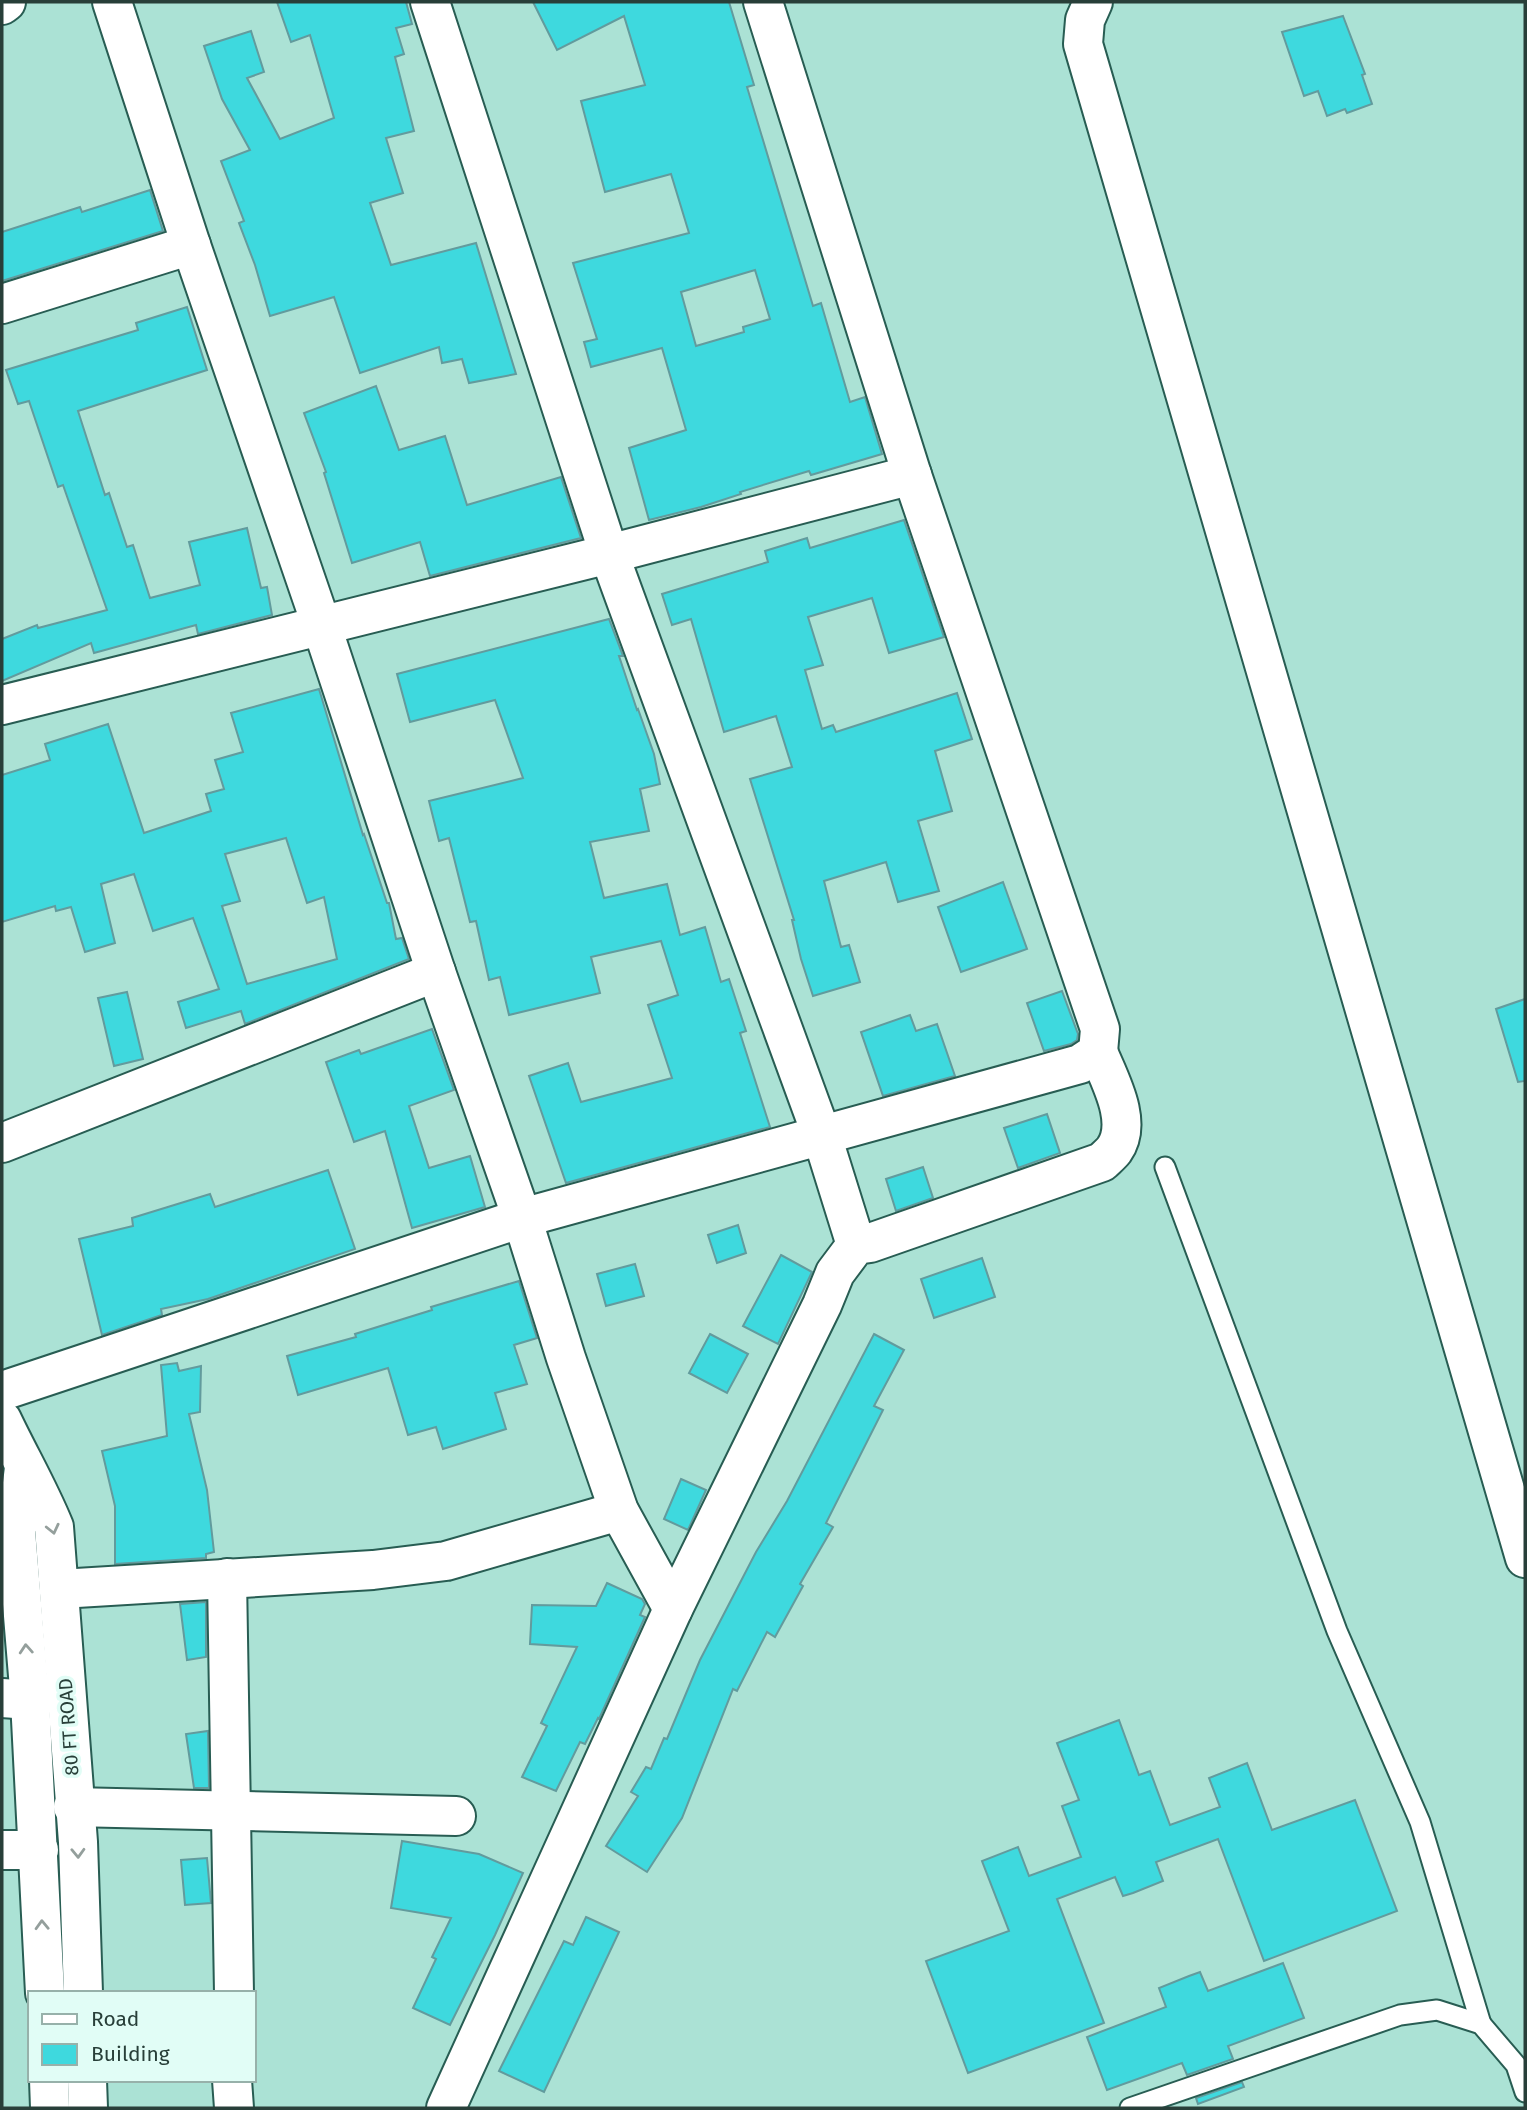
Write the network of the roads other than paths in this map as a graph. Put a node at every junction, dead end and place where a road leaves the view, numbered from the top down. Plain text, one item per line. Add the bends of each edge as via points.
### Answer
1 (112, 2) edge
2 (430, 2) edge
3 (763, 2) edge
4 (1093, 2) edge
5 (191, 245) junction
6 (2, 304) edge
7 (912, 475) junction
8 (609, 554) junction
9 (321, 624) junction
10 (2, 705) edge
11 (436, 972) junction
12 (1098, 1052) junction
13 (822, 1136) junction
14 (2, 1143) edge
15 (1165, 1167) dead end
16 (522, 1218) junction
17 (856, 1245) junction
18 (2, 1391) edge
19 (2, 1420) edge
20 (24, 1468) junction
21 (619, 1510) junction
22 (1525, 1558) edge
23 (227, 1577) junction
24 (60, 1589) junction
25 (673, 1609) junction
26 (16, 1699) edge
27 (74, 1807) junction
28 (232, 1811) junction
29 (456, 1816) dead end
30 (20, 1850) edge
31 (45, 1991) edge
32 (83, 1991) edge
33 (234, 1991) edge
34 (1481, 2024) junction
35 (49, 2082) edge
36 (87, 2082) edge
37 (232, 2082) edge
38 (1525, 2092) edge
39 (50, 2108) edge
40 (88, 2108) edge
41 (234, 2108) edge
42 (446, 2108) edge
43 (1130, 2108) edge

1 - 5 street
2 - 8 street
3 - 7 street
4 - 22 street via 1085,20 1083,44
5 - 6 street
5 - 9 street
7 - 8 street
7 - 12 street via 1100,1029
8 - 9 street
8 - 13 street
9 - 10 street
9 - 11 street
11 - 14 street
11 - 16 street
12 - 13 street via 1080,1064
12 - 17 street via 1119,1106 1121,1131 1115,1148 1102,1162
13 - 16 street
13 - 17 street
15 - 34 lane via 1337,1632 1420,1822
16 - 18 street
16 - 21 street
17 - 25 street via 835,1273
19 - 20 street, 80 FT ROAD
20 -> 24 street, 80 FT ROAD via 54,1527
26 -> 20 street, 80 FT ROAD via 16,1531
21 - 23 street via 446,1561 373,1570
21 - 25 street
23 - 24 street
23 - 28 street
24 - 27 street, 80 FT ROAD
25 - 42 street
26 - 30 street, 80 FT ROAD
27 - 28 street
27 -> 32 street, 80 FT ROAD
28 - 29 street
28 - 33 street
31 -> 30 street, 80 FT ROAD
34 - 38 lane via 1516,2065
34 - 43 lane via 1437,2010 1399,2015
35 - 39 street
36 - 40 street
37 - 41 street

